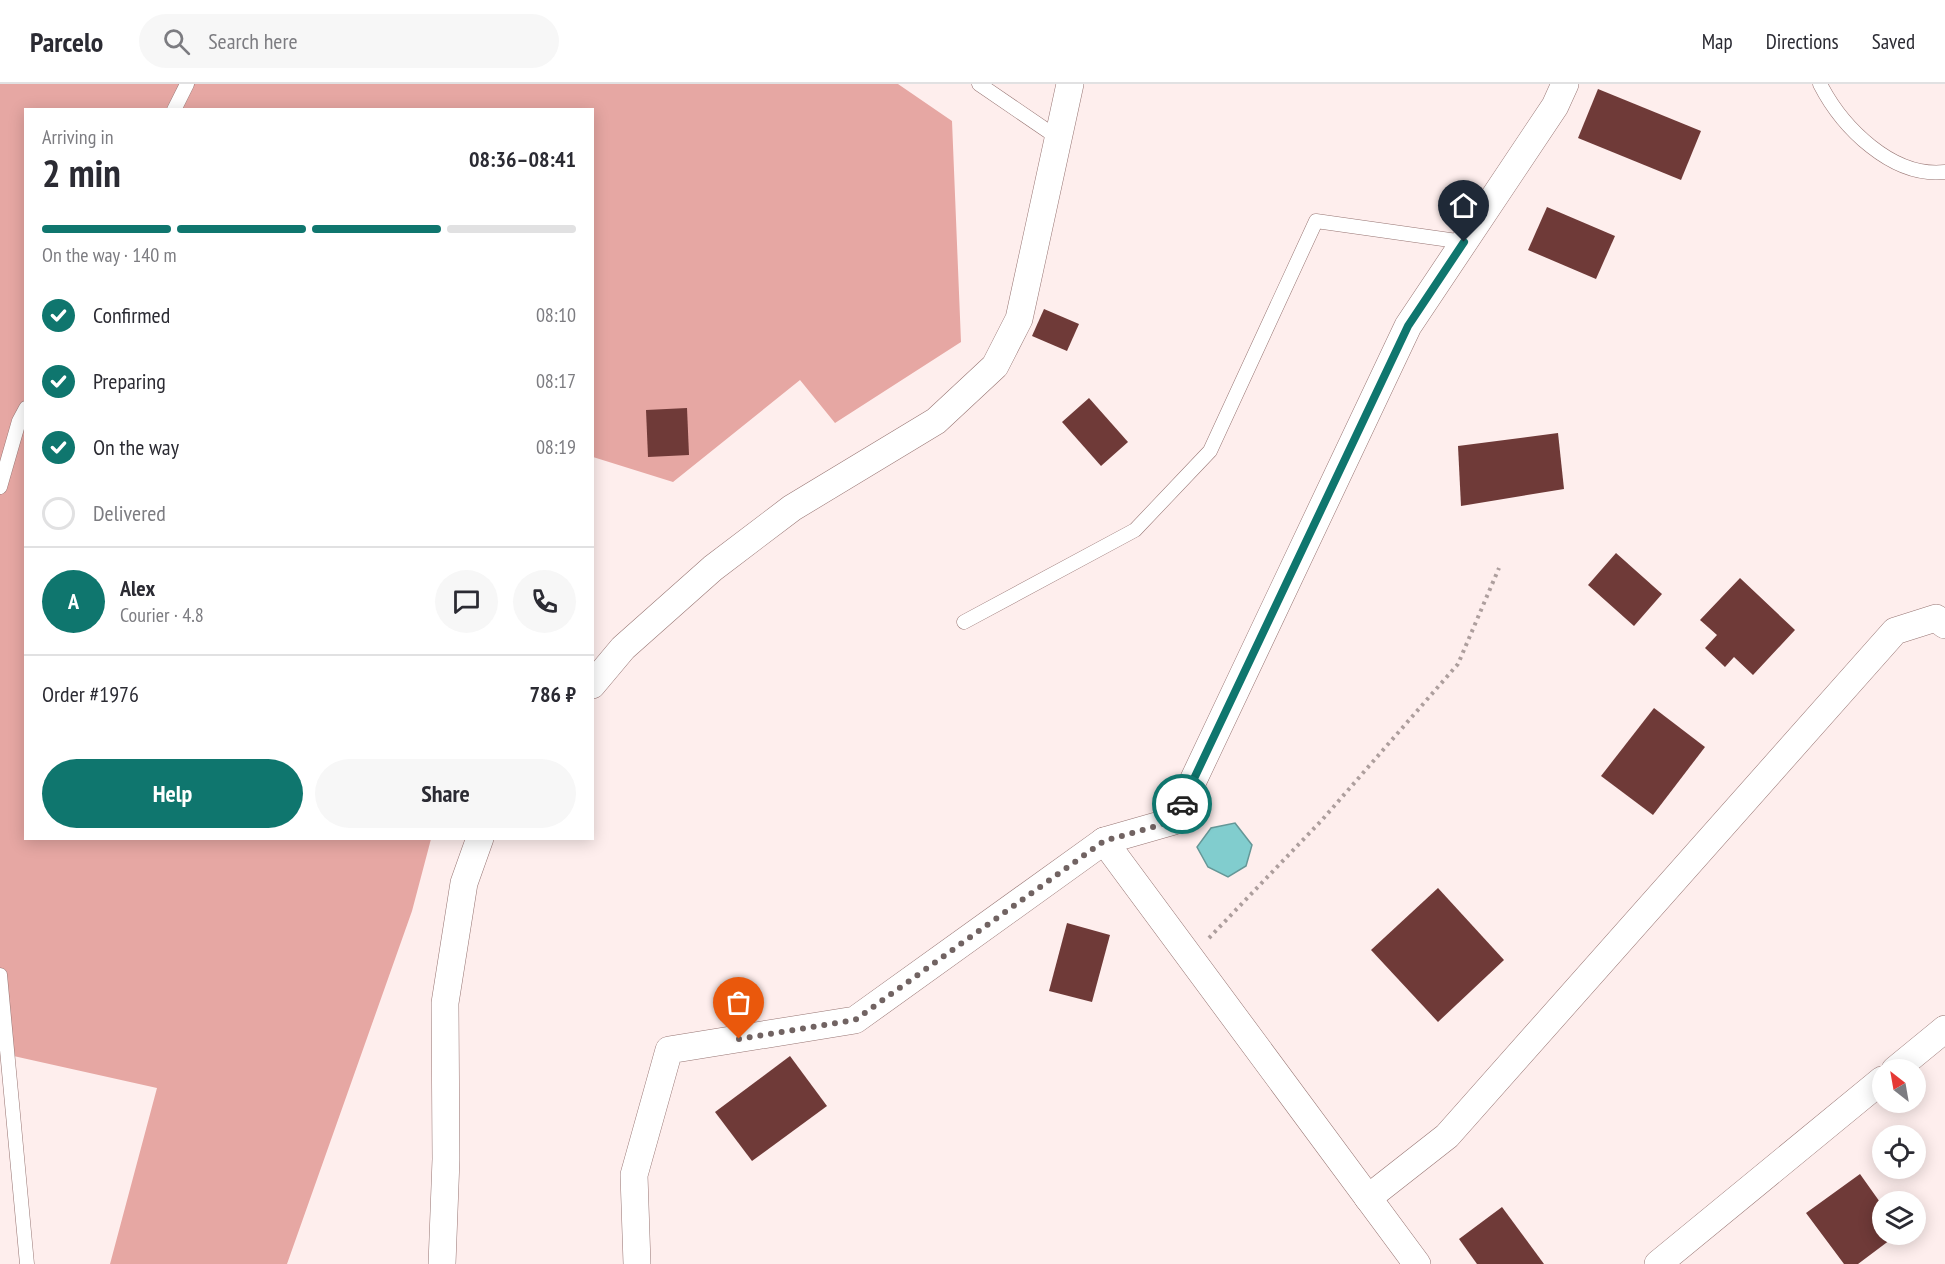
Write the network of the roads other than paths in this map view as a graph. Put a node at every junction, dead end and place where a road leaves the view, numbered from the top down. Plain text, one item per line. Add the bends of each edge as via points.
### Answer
1 (187, 84) edge
2 (979, 84) edge
3 (1070, 84) edge
4 (1565, 84) edge
5 (1820, 84) edge
6 (175, 108) edge
7 (1059, 138) junction
8 (1945, 172) edge
9 (1464, 242) junction
10 (24, 412) edge
11 (0, 487) edge
12 (964, 622) dead end
13 (1945, 625) edge
14 (594, 683) edge
15 (479, 840) edge
16 (1104, 841) junction
17 (0, 975) edge
18 (1945, 1029) edge
19 (1908, 1059) edge
20 (1872, 1088) edge
21 (1368, 1198) junction
22 (27, 1264) edge
23 (442, 1264) edge
24 (637, 1264) edge
25 (1417, 1264) edge
26 (1658, 1264) edge

1 - 6 lane
2 - 7 lane
3 - 7 street
4 - 9 street via 1555,106
5 - 8 lane via 1833,109 1881,156 1931,173
7 - 14 street via 1019,319 995,366 936,421 792,508 712,568 623,648
9 - 12 lane via 1316,220 1210,452 1135,530
9 - 16 street via 1408,326 1174,821
10 - 11 lane
13 - 21 street via 1936,618 1895,631 1447,1136
15 - 23 street via 464,883 445,1003
16 - 21 street
16 - 24 street via 855,1020 669,1050 634,1175
17 - 22 lane
18 - 19 street
20 - 26 street
21 - 25 street

